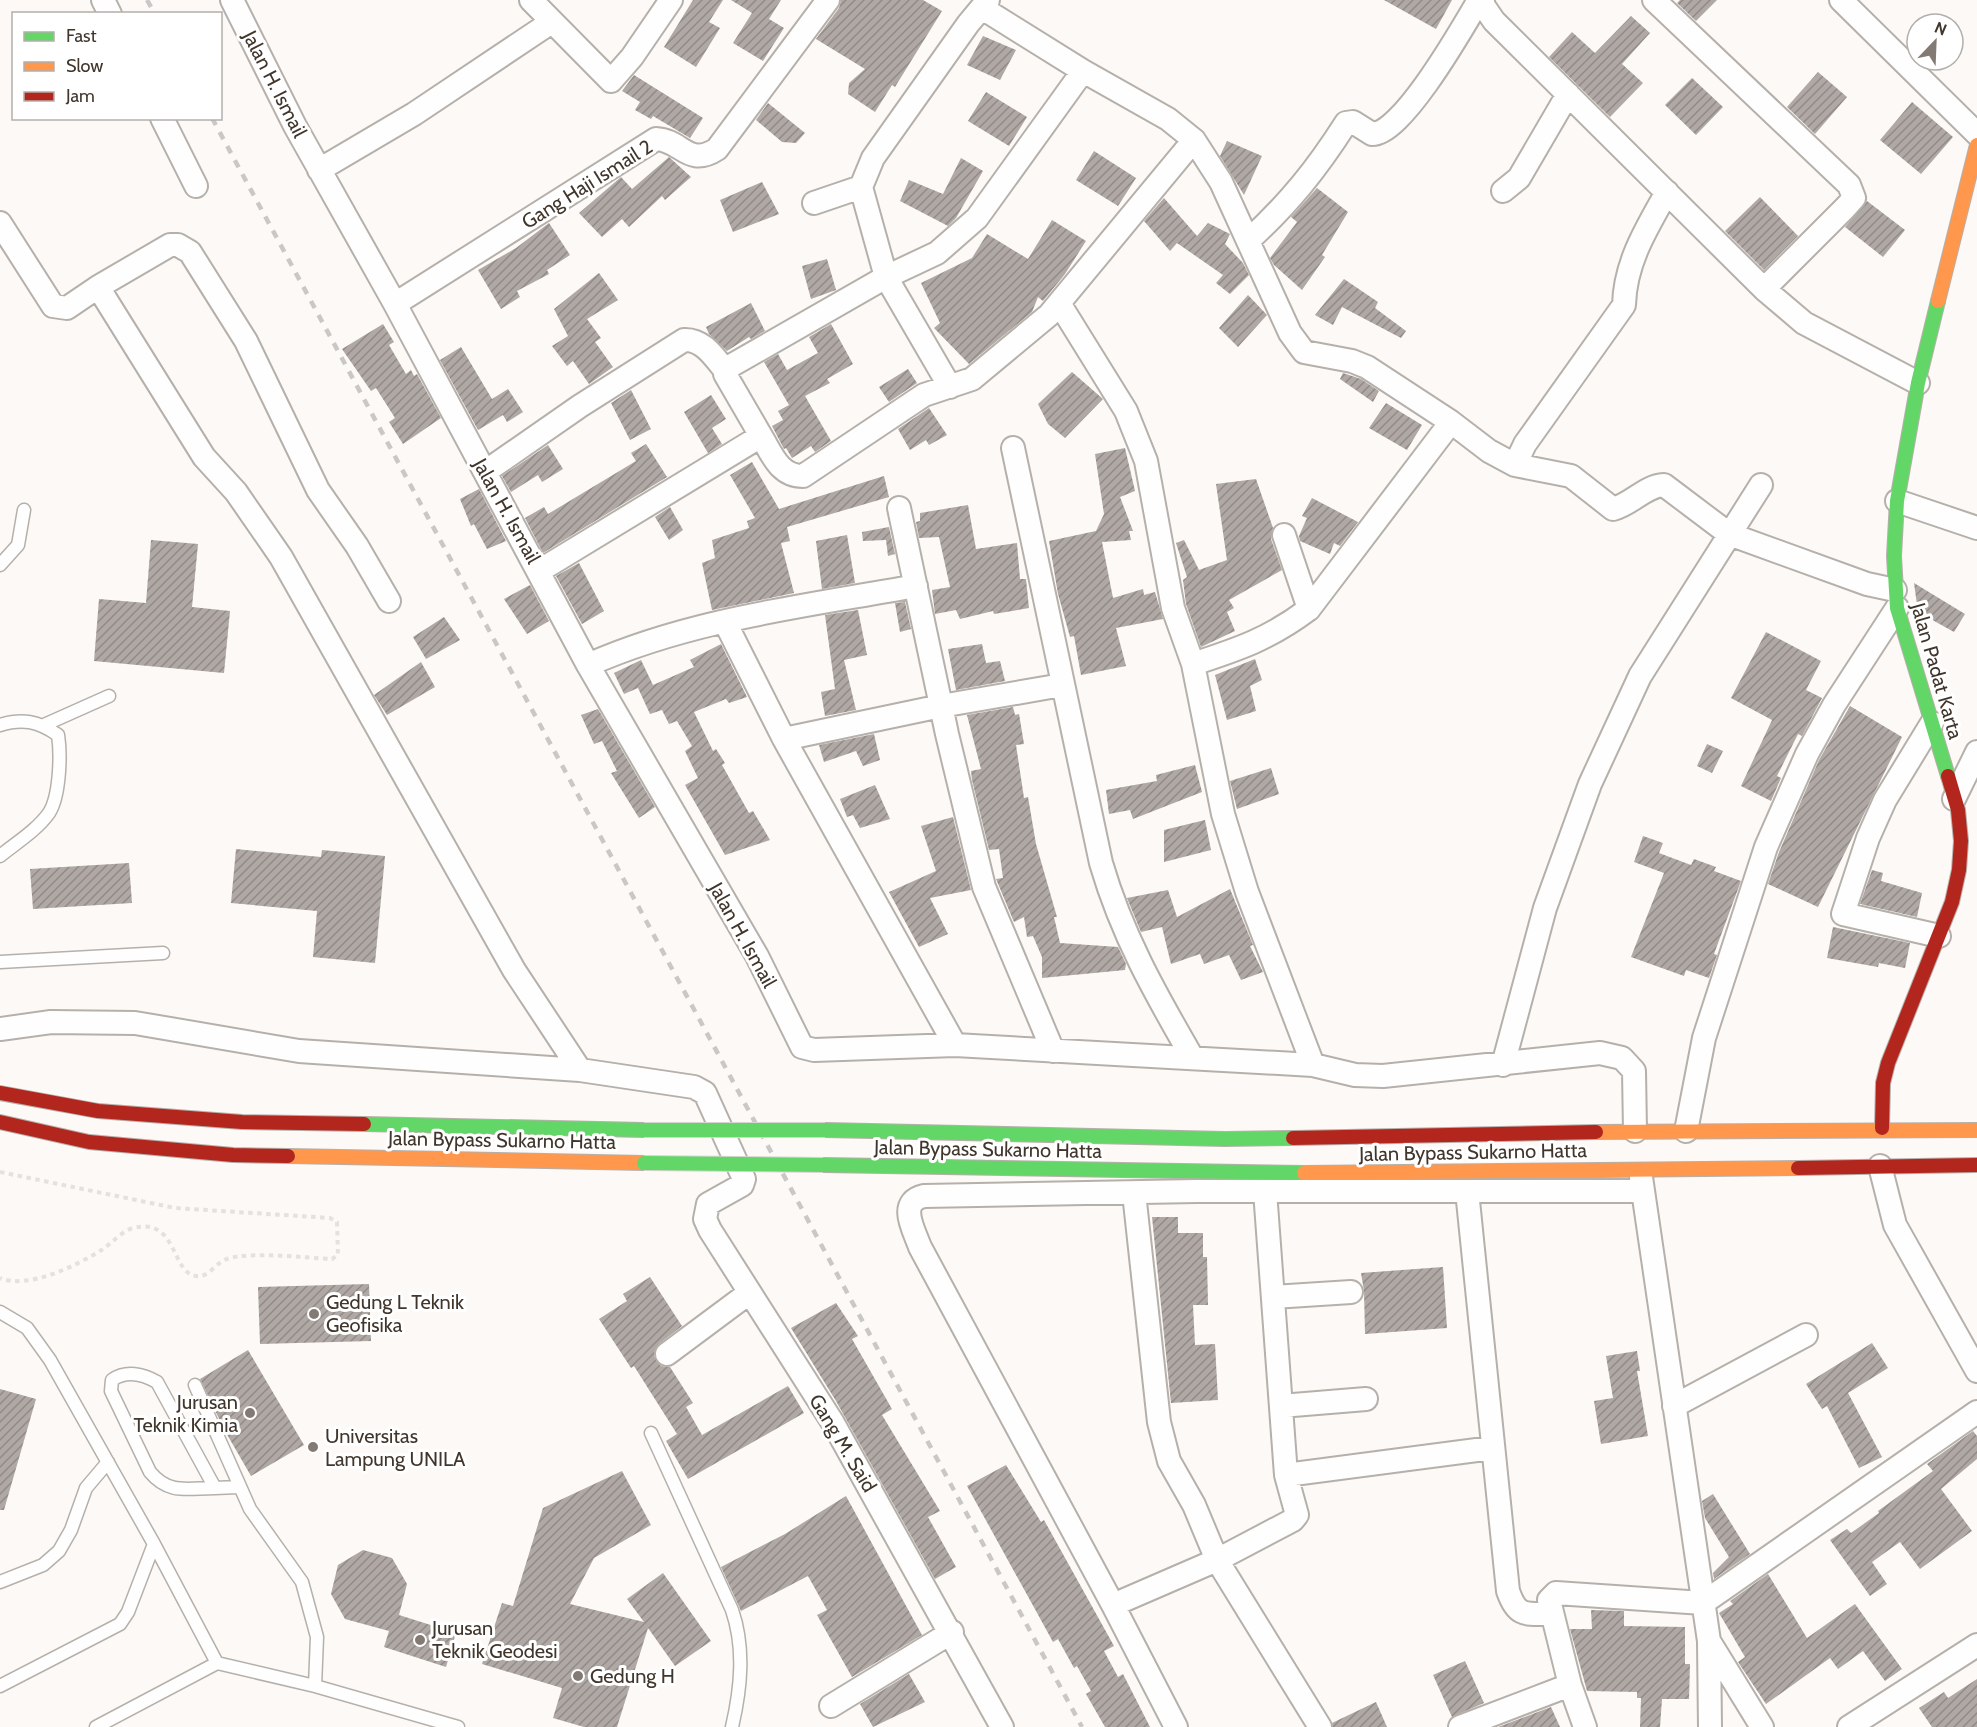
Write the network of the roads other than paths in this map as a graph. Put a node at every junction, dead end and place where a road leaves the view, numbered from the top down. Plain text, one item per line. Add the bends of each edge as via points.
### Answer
1 (232, 0) edge
2 (531, 0) edge
3 (671, 0) edge
4 (828, 0) edge
5 (1479, 0) edge
6 (1484, 0) edge
7 (1654, 0) edge
8 (1841, 0) edge
9 (985, 4) edge
10 (550, 23) junction
11 (1083, 71) junction
12 (1568, 94) junction
13 (163, 120) edge
14 (1977, 134) edge
15 (1194, 140) junction
16 (1977, 145) edge
17 (319, 171) junction
18 (196, 186) dead end
19 (861, 187) junction
20 (1503, 191) dead end
21 (1667, 192) junction
22 (814, 203) dead end
23 (0, 224) edge
24 (1249, 240) junction
25 (901, 271) junction
26 (98, 287) junction
27 (1764, 289) junction
28 (1059, 303) junction
29 (395, 304) junction
30 (725, 370) junction
31 (1918, 383) junction
32 (950, 387) junction
33 (1451, 422) junction
34 (760, 436) junction
35 (1013, 448) dead end
36 (1515, 465) junction
37 (485, 472) junction
38 (1761, 485) dead end
39 (1897, 501) junction
40 (899, 508) dead end
41 (24, 510) dead end
42 (1977, 528) edge
43 (1729, 534) junction
44 (1284, 535) dead end
45 (0, 565) edge
46 (539, 571) junction
47 (916, 586) junction
48 (1896, 599) junction
49 (389, 601) dead end
50 (1309, 609) junction
51 (725, 622) junction
52 (1192, 664) junction
53 (588, 665) junction
54 (1062, 685) junction
55 (109, 696) dead end
56 (941, 706) junction
57 (1932, 723) junction
58 (0, 725) edge
59 (44, 725) junction
60 (784, 739) junction
61 (1977, 752) edge
62 (1954, 800) junction
63 (0, 856) edge
64 (1968, 875) edge
65 (1939, 936) junction
66 (164, 952) dead end
67 (0, 962) edge
68 (0, 1029) edge
69 (955, 1045) junction
70 (1053, 1051) junction
71 (1192, 1057) junction
72 (1313, 1065) junction
73 (1503, 1065) junction
74 (580, 1070) junction
75 (0, 1093) edge
76 (0, 1122) edge
77 (1882, 1128) junction
78 (1977, 1130) edge
79 (1635, 1131) junction
80 (1686, 1131) junction
81 (1880, 1166) junction
82 (1977, 1166) edge
83 (1641, 1180) junction
84 (1265, 1191) junction
85 (1467, 1191) junction
86 (1134, 1194) junction
87 (1351, 1292) dead end
88 (749, 1293) junction
89 (1273, 1297) junction
90 (0, 1312) edge
91 (1806, 1335) dead end
92 (667, 1354) dead end
93 (1977, 1371) edge
94 (195, 1384) dead end
95 (1366, 1399) dead end
96 (1281, 1406) junction
97 (1674, 1406) junction
98 (1977, 1412) edge
99 (651, 1433) dead end
100 (1492, 1448) junction
101 (108, 1462) junction
102 (1287, 1475) junction
103 (238, 1487) junction
104 (215, 1488) junction
105 (154, 1544) junction
106 (1217, 1560) junction
107 (0, 1582) edge
108 (1703, 1603) junction
109 (1113, 1605) junction
110 (1551, 1614) junction
111 (952, 1632) junction
112 (1709, 1641) junction
113 (1977, 1645) edge
114 (217, 1663) junction
115 (1570, 1685) junction
116 (0, 1686) edge
117 (315, 1686) junction
118 (831, 1706) dead end
119 (96, 1727) edge
120 (458, 1727) edge
121 (732, 1727) edge
122 (1002, 1727) edge
123 (1176, 1727) edge
124 (1320, 1727) edge
125 (1460, 1727) edge
126 (1585, 1727) edge
127 (1710, 1727) edge
128 (1762, 1727) edge
129 (1849, 1727) edge

1 - 17 street, Jalan H. Ismail
2 - 10 street
3 - 10 street via 632,57 610,81
4 - 29 street, Gang Haji Ismail 2 via 717,149 706,156 695,156 656,139
5 - 24 street via 1433,76 1386,130 1372,134 1353,122 1346,123 1286,206
6 - 12 street via 1483,5 1494,21
7 - 27 street via 1853,192 1854,198 1845,208
8 - 14 street
9 - 11 street
9 - 19 street via 873,158
10 - 17 street via 414,114
11 - 15 street via 1168,119
11 - 25 street via 977,218 937,253
12 - 20 street via 1519,178
12 - 21 street
13 - 18 street
15 - 24 street via 1221,182
15 - 28 street
16 - 31 main road, Jalan Padat Karta
17 - 29 street, Jalan H. Ismail
19 - 22 street
19 - 25 street
21 - 27 street
21 - 36 street via 1624,281 1624,305 1525,444
23 - 26 street via 53,306 66,308
24 - 33 street via 1290,333 1304,352 1352,361 1367,368
25 - 30 street
25 - 32 street
26 - 49 street via 170,245 190,252 246,341 323,495
26 - 74 street via 204,457 242,501 281,557 514,970
27 - 31 street via 1804,324
28 - 32 street via 972,379
28 - 52 street via 1136,431 1146,461 1173,608
29 - 37 street, Jalan H. Ismail
30 - 34 street
30 - 37 street via 701,344 694,339 684,340
31 - 39 main road, Jalan Padat Karta
32 - 34 street via 924,395 803,476 792,476 780,468
33 - 36 street via 1488,451
33 - 50 street
34 - 46 street
35 - 54 street
36 - 43 street via 1571,476 1613,509 1626,506 1654,485 1664,485
37 - 46 street, Jalan H. Ismail
38 - 43 street
39 - 42 street
39 - 48 main road, Jalan Padat Karta
40 - 47 street
41 - 45 lane via 18,545
43 - 48 street via 1867,584
43 - 73 street via 1640,676 1590,784 1545,908
44 - 50 street
46 - 53 street, Jalan H. Ismail
47 - 51 street
47 - 56 street
48 - 57 main road, Jalan Padat Karta
48 - 80 street via 1808,754 1766,847 1704,1038
50 - 52 street via 1256,643
51 - 53 street via 628,647
51 - 60 street
52 - 72 street via 1237,864
53 - 69 street, Jalan H. Ismail via 757,956 802,1047 814,1050
54 - 56 street
54 - 71 street via 1113,903 1136,957
55 - 59 lane
56 - 60 street
56 - 70 street via 984,887
57 - 62 main road, Jalan Padat Karta
57 - 65 street via 1881,810 1843,914
58 - 59 lane via 19,720
59 - 63 lane via 58,735 60,748 57,787 50,812
60 - 69 street
61 - 62 street
62 - 64 main road, Jalan Padat Karta
64 - 65 main road, Jalan Padat Karta
65 - 77 main road, Jalan Padat Karta via 1888,1063 1883,1083
66 - 67 lane
68 - 74 street via 51,1022 135,1023 299,1051
69 - 70 street, Jalan H. Ismail
70 - 71 street, Jalan H. Ismail
71 - 72 street, Jalan H. Ismail
72 - 73 street, Jalan H. Ismail via 1355,1075 1383,1076
73 - 79 street, Jalan H. Ismail via 1585,1052 1622,1058 1635,1074
74 - 88 street, Gang M. Said via 701,1089 744,1179 742,1185 708,1204 705,1219
75 - 79 main road, Jalan Bypass Sukarno Hatta, bridge via 98,1110 242,1122 1225,1139
76 - 83 main road, Jalan Bypass Sukarno Hatta, bridge via 89,1142 233,1155 1237,1173 1484,1173
77 - 78 main road, Jalan Bypass Sukarno Hatta
77 - 80 main road, Jalan Bypass Sukarno Hatta
79 - 80 main road, Jalan Bypass Sukarno Hatta
81 - 82 main road, Jalan Bypass Sukarno Hatta
81 - 83 main road, Jalan Bypass Sukarno Hatta
81 - 93 street via 1895,1225
83 - 85 street
83 - 97 street
84 - 85 street
84 - 86 street
84 - 89 street
85 - 100 street
86 - 106 street via 1159,1422 1169,1461 1194,1505
86 - 109 street via 924,1196 913,1201 909,1213 920,1247
87 - 89 street
88 - 92 street
88 - 111 street, Gang M. Said via 833,1423
89 - 96 street
90 - 101 lane via 36,1339
91 - 97 street
94 - 103 lane
95 - 96 street
96 - 102 street
97 - 108 street
98 - 108 street
99 - 121 lane via 739,1631 742,1645
100 - 102 street
100 - 110 street via 1513,1606 1528,1614
101 - 105 lane
101 - 107 lane via 86,1488 59,1551 43,1566
102 - 106 street via 1297,1515 1293,1520
103 - 104 lane
103 - 117 lane via 302,1582 318,1637
104 - 104 lane via 170,1488 158,1481 111,1391 112,1380 129,1374 145,1375 157,1382
105 - 114 lane
105 - 116 lane via 120,1624
106 - 109 street
106 - 124 street
108 - 110 street via 1556,1593 1548,1600
108 - 112 street
109 - 123 street
110 - 115 street
111 - 118 street
111 - 122 street, Gang M. Said
112 - 127 street
112 - 128 street
113 - 129 street
114 - 117 lane
114 - 119 lane
115 - 125 street
115 - 126 street
117 - 120 lane

